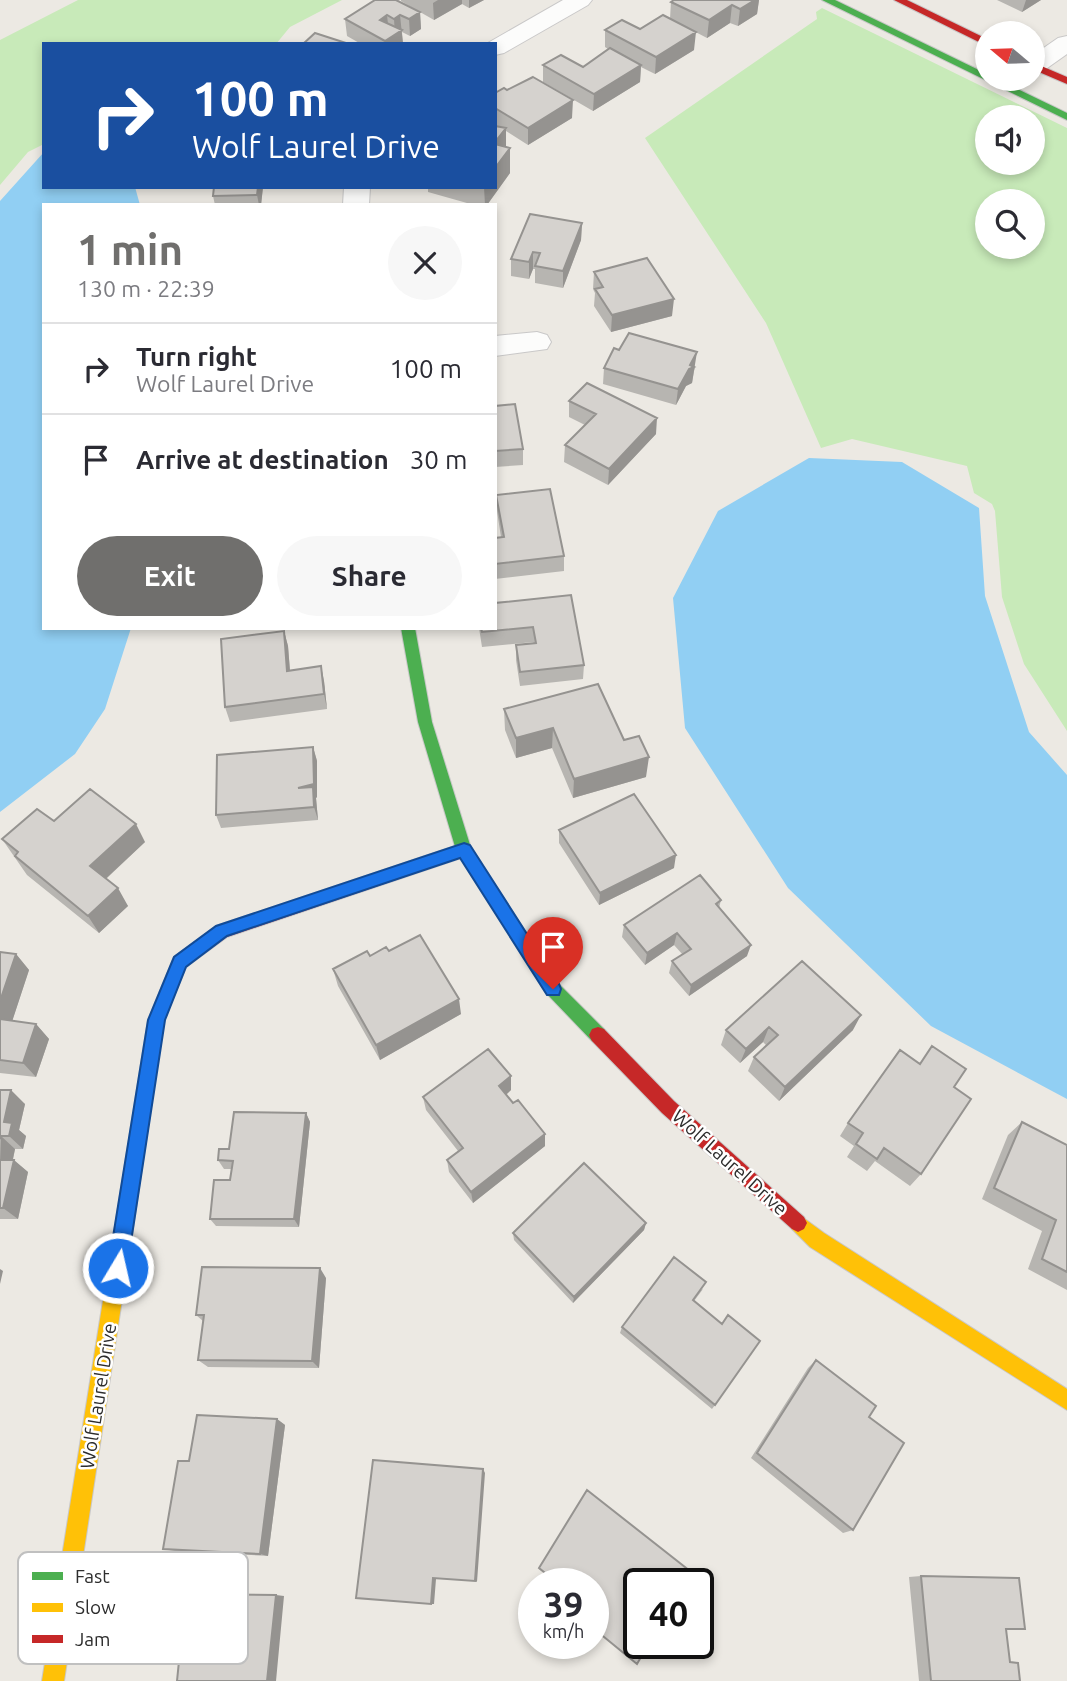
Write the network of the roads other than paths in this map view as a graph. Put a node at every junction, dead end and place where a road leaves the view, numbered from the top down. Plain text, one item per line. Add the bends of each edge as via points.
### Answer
1 (580, 0) edge
2 (827, 0) edge
3 (899, 0) edge
4 (975, 37) edge
5 (1067, 43) edge
6 (497, 47) edge
7 (1045, 58) edge
8 (1045, 71) edge
9 (1067, 81) edge
10 (1067, 117) edge
11 (537, 342) dead end
12 (497, 346) edge
13 (408, 630) edge
14 (464, 850) junction
15 (1067, 1400) edge
16 (73, 1552) edge

1 - 6 street
2 - 10 street
3 - 4 street
5 - 7 street
8 - 9 street
11 - 12 street
13 - 14 street, Wolf Laurel Drive via 425,722
14 - 15 street, Wolf Laurel Drive via 553,989 668,1107 817,1240
14 - 16 street, Wolf Laurel Drive via 222,931 180,962 156,1020

